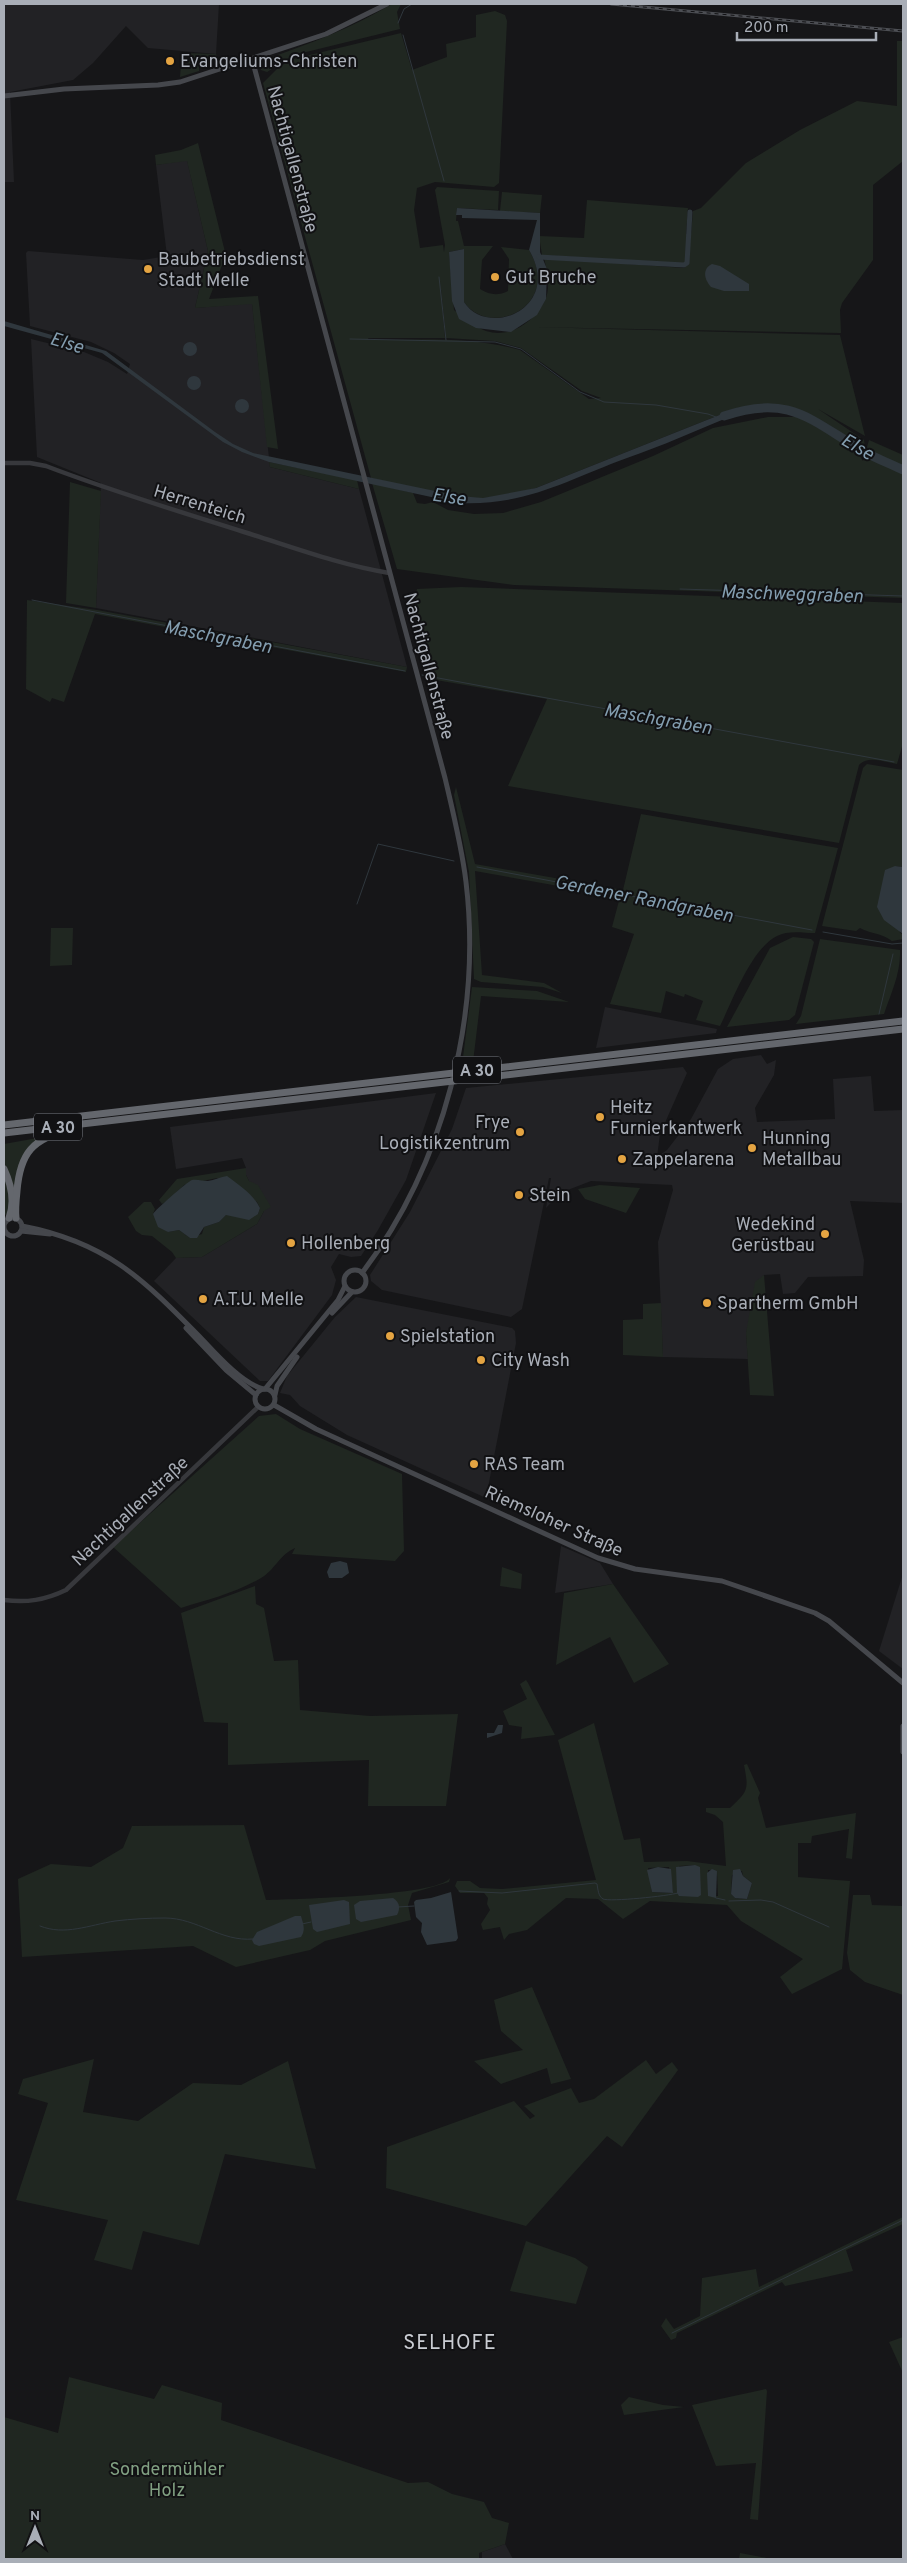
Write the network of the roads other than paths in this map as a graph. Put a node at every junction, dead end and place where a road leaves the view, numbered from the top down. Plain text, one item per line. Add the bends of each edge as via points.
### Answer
1 (387, 4) edge
2 (252, 59) junction
3 (4, 96) edge
4 (4, 463) edge
5 (390, 574) junction
6 (903, 1021) edge
7 (903, 1029) edge
8 (113, 1120) junction
9 (4, 1125) edge
10 (4, 1133) edge
11 (4, 1169) edge
12 (12, 1218) junction
13 (22, 1229) junction
14 (362, 1273) junction
15 (345, 1286) junction
16 (352, 1292) junction
17 (158, 1295) junction
18 (264, 1389) junction
19 (256, 1395) junction
20 (274, 1395) junction
21 (274, 1405) junction
22 (258, 1407) junction
23 (4, 1600) edge
24 (903, 1683) edge
25 (903, 1726) edge
26 (903, 1752) edge

1 - 2 main road via 326,34
2 - 3 main road via 166,85 64,89
2 - 5 main road, Nachtigallenstraße
4 - 5 street, Herrenteich via 46,466 295,548
5 - 14 main road, Nachtigallenstraße via 445,778 466,882 468,983 458,1059 416,1183 392,1228
6 - 9 highway, A 30
7 - 8 highway, A 30
8 - 10 highway, A 30
8 - 12 highway via 55,1133 34,1145 20,1167
11 - 12 highway via 10,1181
12 - 13 main road
12 - 13 main road via 4,1224 6,1232 13,1236
13 - 17 main road via 52,1234 104,1254 141,1278
14 - 15 main road via 356,1270 349,1272
14 - 16 main road via 366,1279 364,1286
15 - 16 main road
15 - 18 main road via 338,1300
16 - 20 main road via 302,1350 276,1386
17 - 18 main road via 227,1364 253,1386
17 - 19 main road via 226,1370
18 - 19 main road
18 - 20 main road
19 - 22 main road
20 - 21 main road
21 - 22 main road via 266,1410
21 - 24 main road, Riemsloher Straße via 316,1429 598,1558 635,1569 722,1581 815,1613
22 - 23 street, Nachtigallenstraße via 66,1590 30,1601
25 - 26 main road

